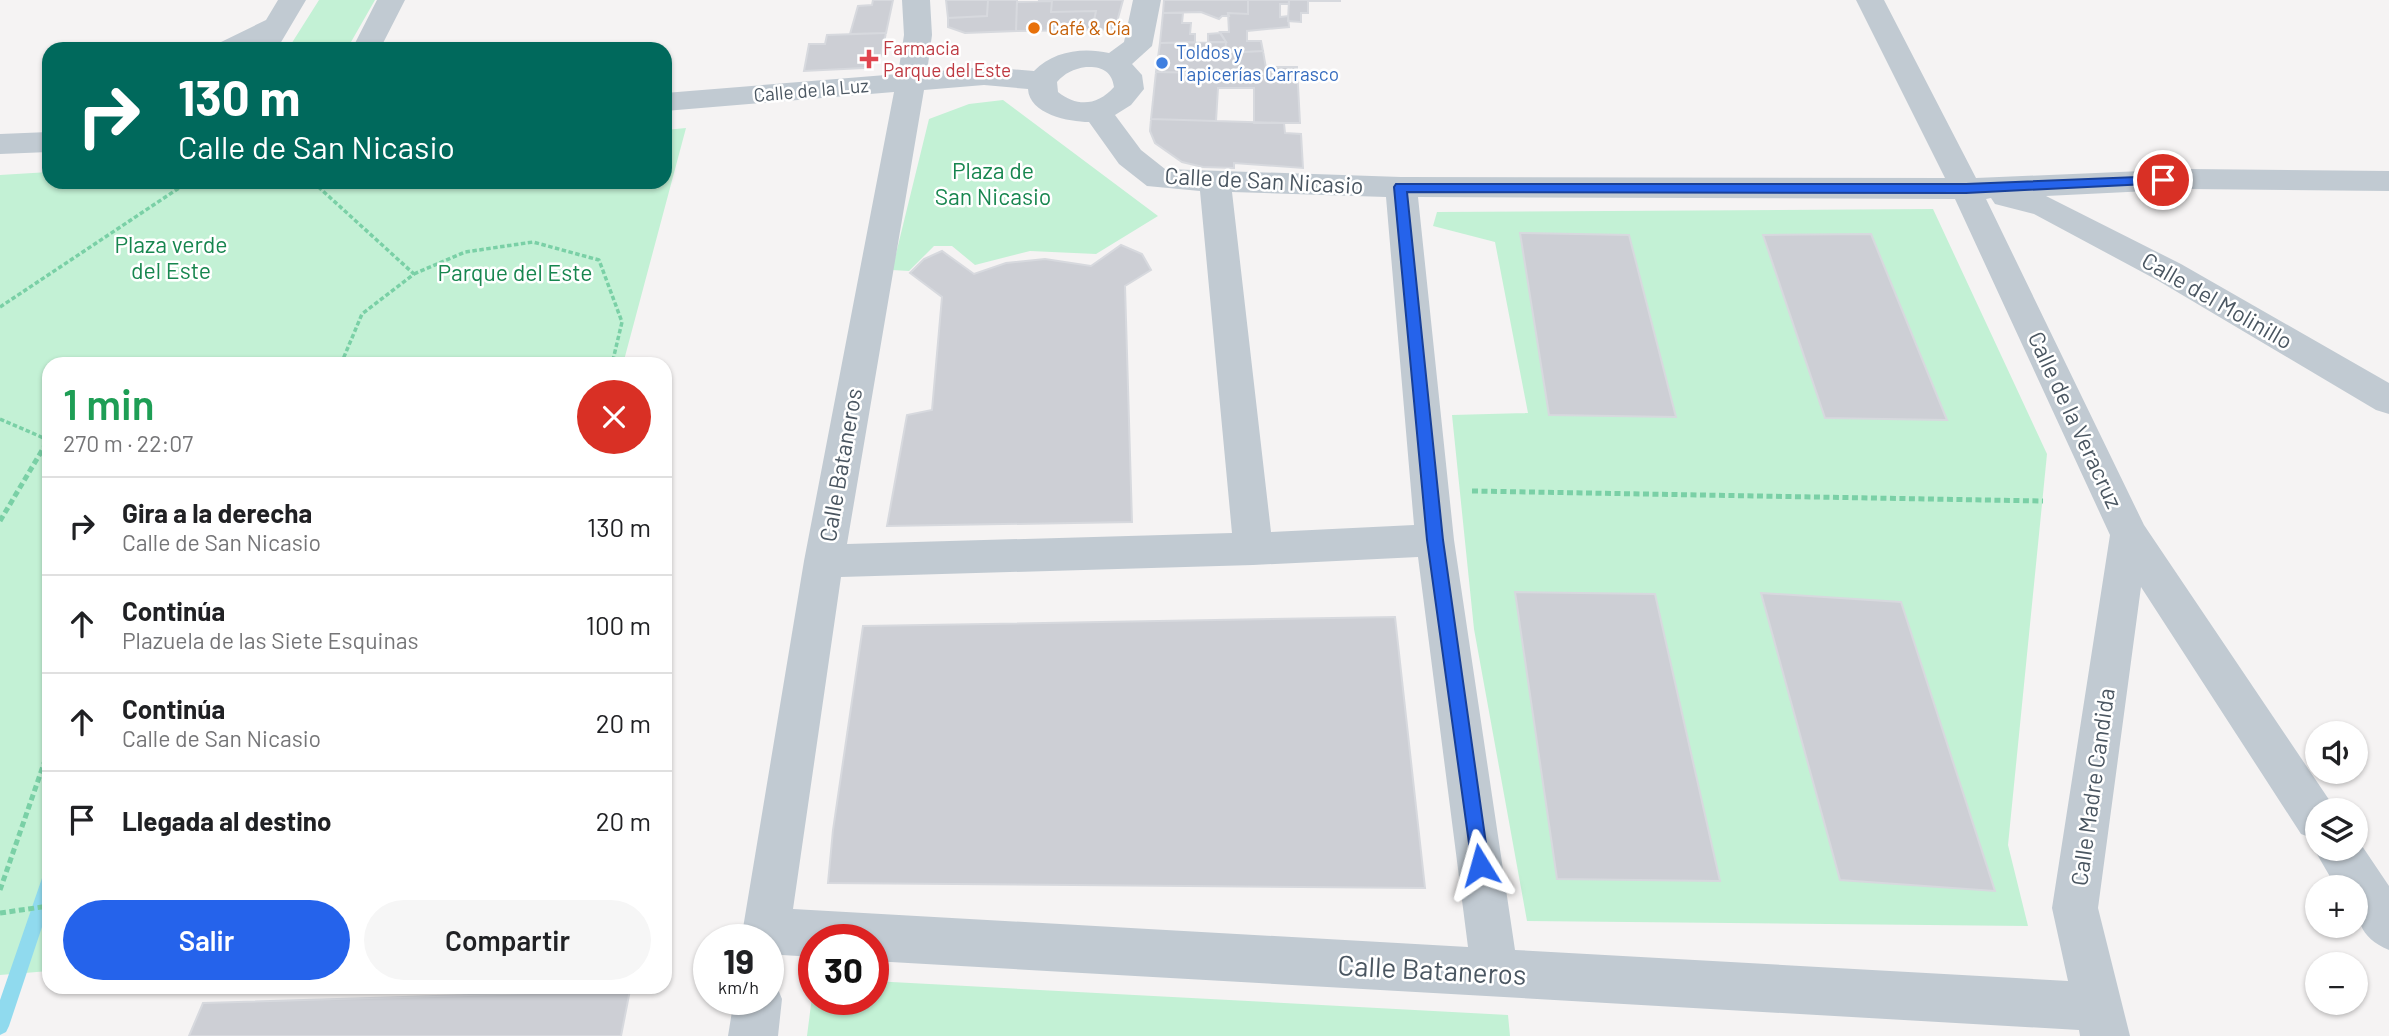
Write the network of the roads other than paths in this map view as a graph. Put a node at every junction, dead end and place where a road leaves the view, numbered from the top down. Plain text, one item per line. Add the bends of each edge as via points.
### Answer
1 (292, 0) edge
2 (391, 0) edge
3 (916, 0) edge
4 (1147, 0) edge
5 (1870, 0) edge
6 (269, 37) edge
7 (376, 42) edge
8 (1114, 63) junction
9 (1042, 81) junction
10 (911, 82) junction
11 (672, 101) edge
12 (1098, 111) junction
13 (42, 140) edge
14 (0, 144) edge
15 (1215, 181) junction
16 (2389, 181) edge
17 (1401, 187) junction
18 (1966, 188) junction
19 (2052, 195) junction
20 (2389, 400) edge
21 (2129, 536) junction
22 (1435, 540) junction
23 (1252, 549) junction
24 (824, 561) junction
25 (2305, 801) edge
26 (2345, 861) edge
27 (768, 924) edge
28 (2389, 928) edge
29 (784, 936) edge
30 (1494, 974) junction
31 (756, 1015) edge
32 (2101, 1021) edge
33 (753, 1036) edge

1 - 6 street
2 - 7 street
3 - 10 street, Calle Bataneros via 918,35
4 - 8 street via 1138,46
5 - 18 street, Calle de la Veracruz
8 - 9 street via 1094,58 1071,60 1052,68
8 - 12 street via 1127,75 1129,89 1119,103
9 - 10 street, Calle de la Luz via 984,76
9 - 12 street via 1043,95 1055,106 1075,112
10 - 11 street, Calle de la Luz
10 - 24 street, Calle Bataneros
12 - 15 street, Calle de San Nicasio via 1119,147 1158,179
13 - 14 street
15 - 17 street, Calle de San Nicasio
15 - 23 street
16 - 19 street via 2189,179
17 - 18 street, Calle de San Nicasio
17 - 22 street
18 - 19 street, Calle de San Nicasio
18 - 21 street, Calle de la Veracruz
19 - 20 street, Calle del Molinillo via 2169,272
21 - 25 street, Calle de la Veracruz
21 - 32 street, Calle Madre Candida via 2075,908
22 - 23 street
22 - 30 street
23 - 24 street
24 - 27 street, Calle Bataneros
26 - 28 street
29 - 30 street, Calle Bataneros
30 - 32 street, Calle Bataneros
31 - 33 street

